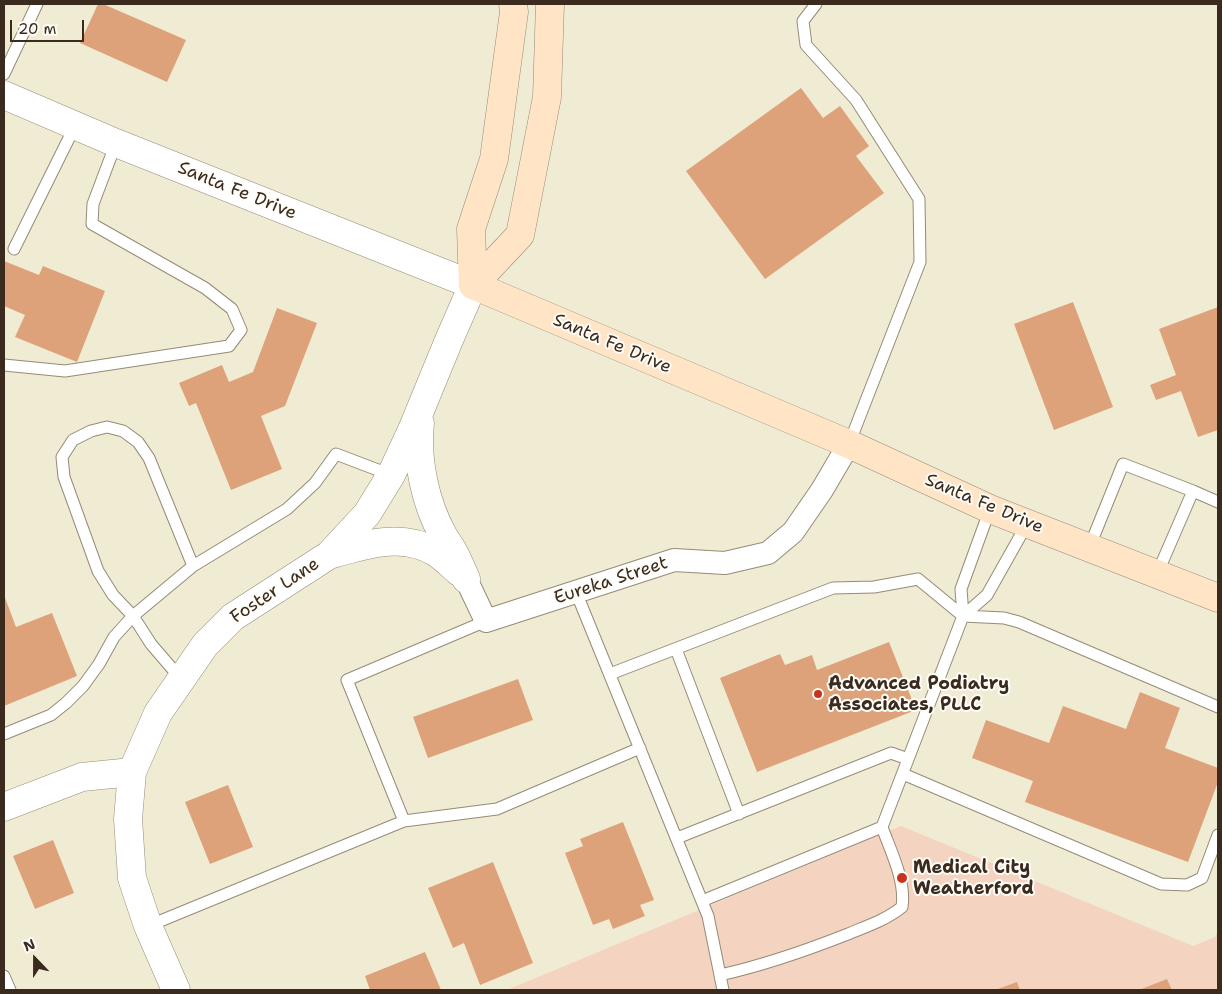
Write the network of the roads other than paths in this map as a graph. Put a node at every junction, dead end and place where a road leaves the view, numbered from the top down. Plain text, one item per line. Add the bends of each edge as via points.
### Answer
1 (37, 4) edge
2 (550, 4) edge
3 (816, 4) edge
4 (514, 8) edge
5 (4, 74) edge
6 (4, 95) edge
7 (75, 126) junction
8 (116, 143) junction
9 (14, 249) dead end
10 (473, 285) junction
11 (4, 365) edge
12 (421, 408) junction
13 (849, 444) junction
14 (391, 474) junction
15 (1193, 491) junction
16 (1218, 502) edge
17 (990, 509) junction
18 (1027, 524) junction
19 (1090, 548) junction
20 (329, 555) junction
21 (193, 566) junction
22 (1157, 574) junction
23 (466, 579) junction
24 (576, 592) junction
25 (1218, 598) edge
26 (133, 616) junction
27 (963, 616) junction
28 (486, 621) junction
29 (676, 649) junction
30 (610, 674) junction
31 (181, 679) junction
32 (1218, 707) edge
33 (4, 734) edge
34 (640, 748) junction
35 (908, 759) junction
36 (132, 772) junction
37 (903, 774) junction
38 (4, 807) edge
39 (739, 814) junction
40 (404, 820) junction
41 (882, 828) junction
42 (1218, 835) edge
43 (677, 838) junction
44 (702, 901) junction
45 (148, 926) junction
46 (720, 975) junction
47 (4, 976) edge
48 (10, 990) edge
49 (176, 990) edge
50 (723, 990) edge

1 - 5 lane
2 - 10 main road via 547,97 520,235
3 - 13 lane via 804,21 806,46 856,100 919,199 920,262
4 - 10 main road via 494,160 471,228
6 - 7 street, Santa Fe Drive
7 - 8 street, Santa Fe Drive
7 - 9 lane
8 - 10 street, Santa Fe Drive
8 - 11 lane via 93,204 92,224 205,288 232,309 241,330 229,346 65,371
10 - 12 street, Foster Lane
10 - 13 main road, Santa Fe Drive
12 - 14 street, Foster Lane
12 - 23 street via 419,465 435,519
13 - 17 main road, Santa Fe Drive
13 - 24 street, Eureka Street via 793,532 768,552 725,563 674,560
14 - 20 street, Foster Lane via 367,514
14 - 21 lane via 336,454 315,483 287,509
15 - 16 lane
15 - 19 lane via 1123,464
15 - 22 lane
17 - 18 main road, Santa Fe Drive
17 - 27 lane via 961,589
18 - 19 main road, Santa Fe Drive
18 - 27 lane via 986,595
19 - 22 main road, Santa Fe Drive
20 - 23 street via 389,541 416,544 435,552
20 - 31 street, Foster Lane via 233,617 205,645
21 - 26 lane
21 - 26 lane via 148,458 138,442 123,431 107,426 73,440 62,457 64,477 98,572 113,595
22 - 25 main road, Santa Fe Drive
23 - 28 street
24 - 28 street, Eureka Street
24 - 30 lane
26 - 31 lane via 151,644
26 - 33 lane via 114,637 83,686 66,703 51,715
27 - 29 lane via 918,579 874,587 833,588
27 - 32 lane via 1019,622
27 - 35 lane
28 - 40 lane via 347,680
29 - 30 lane
29 - 39 lane
30 - 34 lane
31 - 36 street, Foster Lane via 158,713
34 - 40 lane via 497,809
34 - 43 lane
35 - 37 lane
35 - 39 lane via 891,753
36 - 38 street via 82,777
36 - 45 street, Foster Lane via 128,819 132,878
37 - 41 lane
37 - 42 lane via 1161,884 1187,884 1202,878
39 - 43 lane
40 - 45 lane
41 - 44 lane
41 - 46 lane via 900,879 904,895 902,907 889,917 806,951
43 - 44 lane
44 - 46 lane
45 - 49 street, Foster Lane
46 - 50 lane
47 - 48 lane

